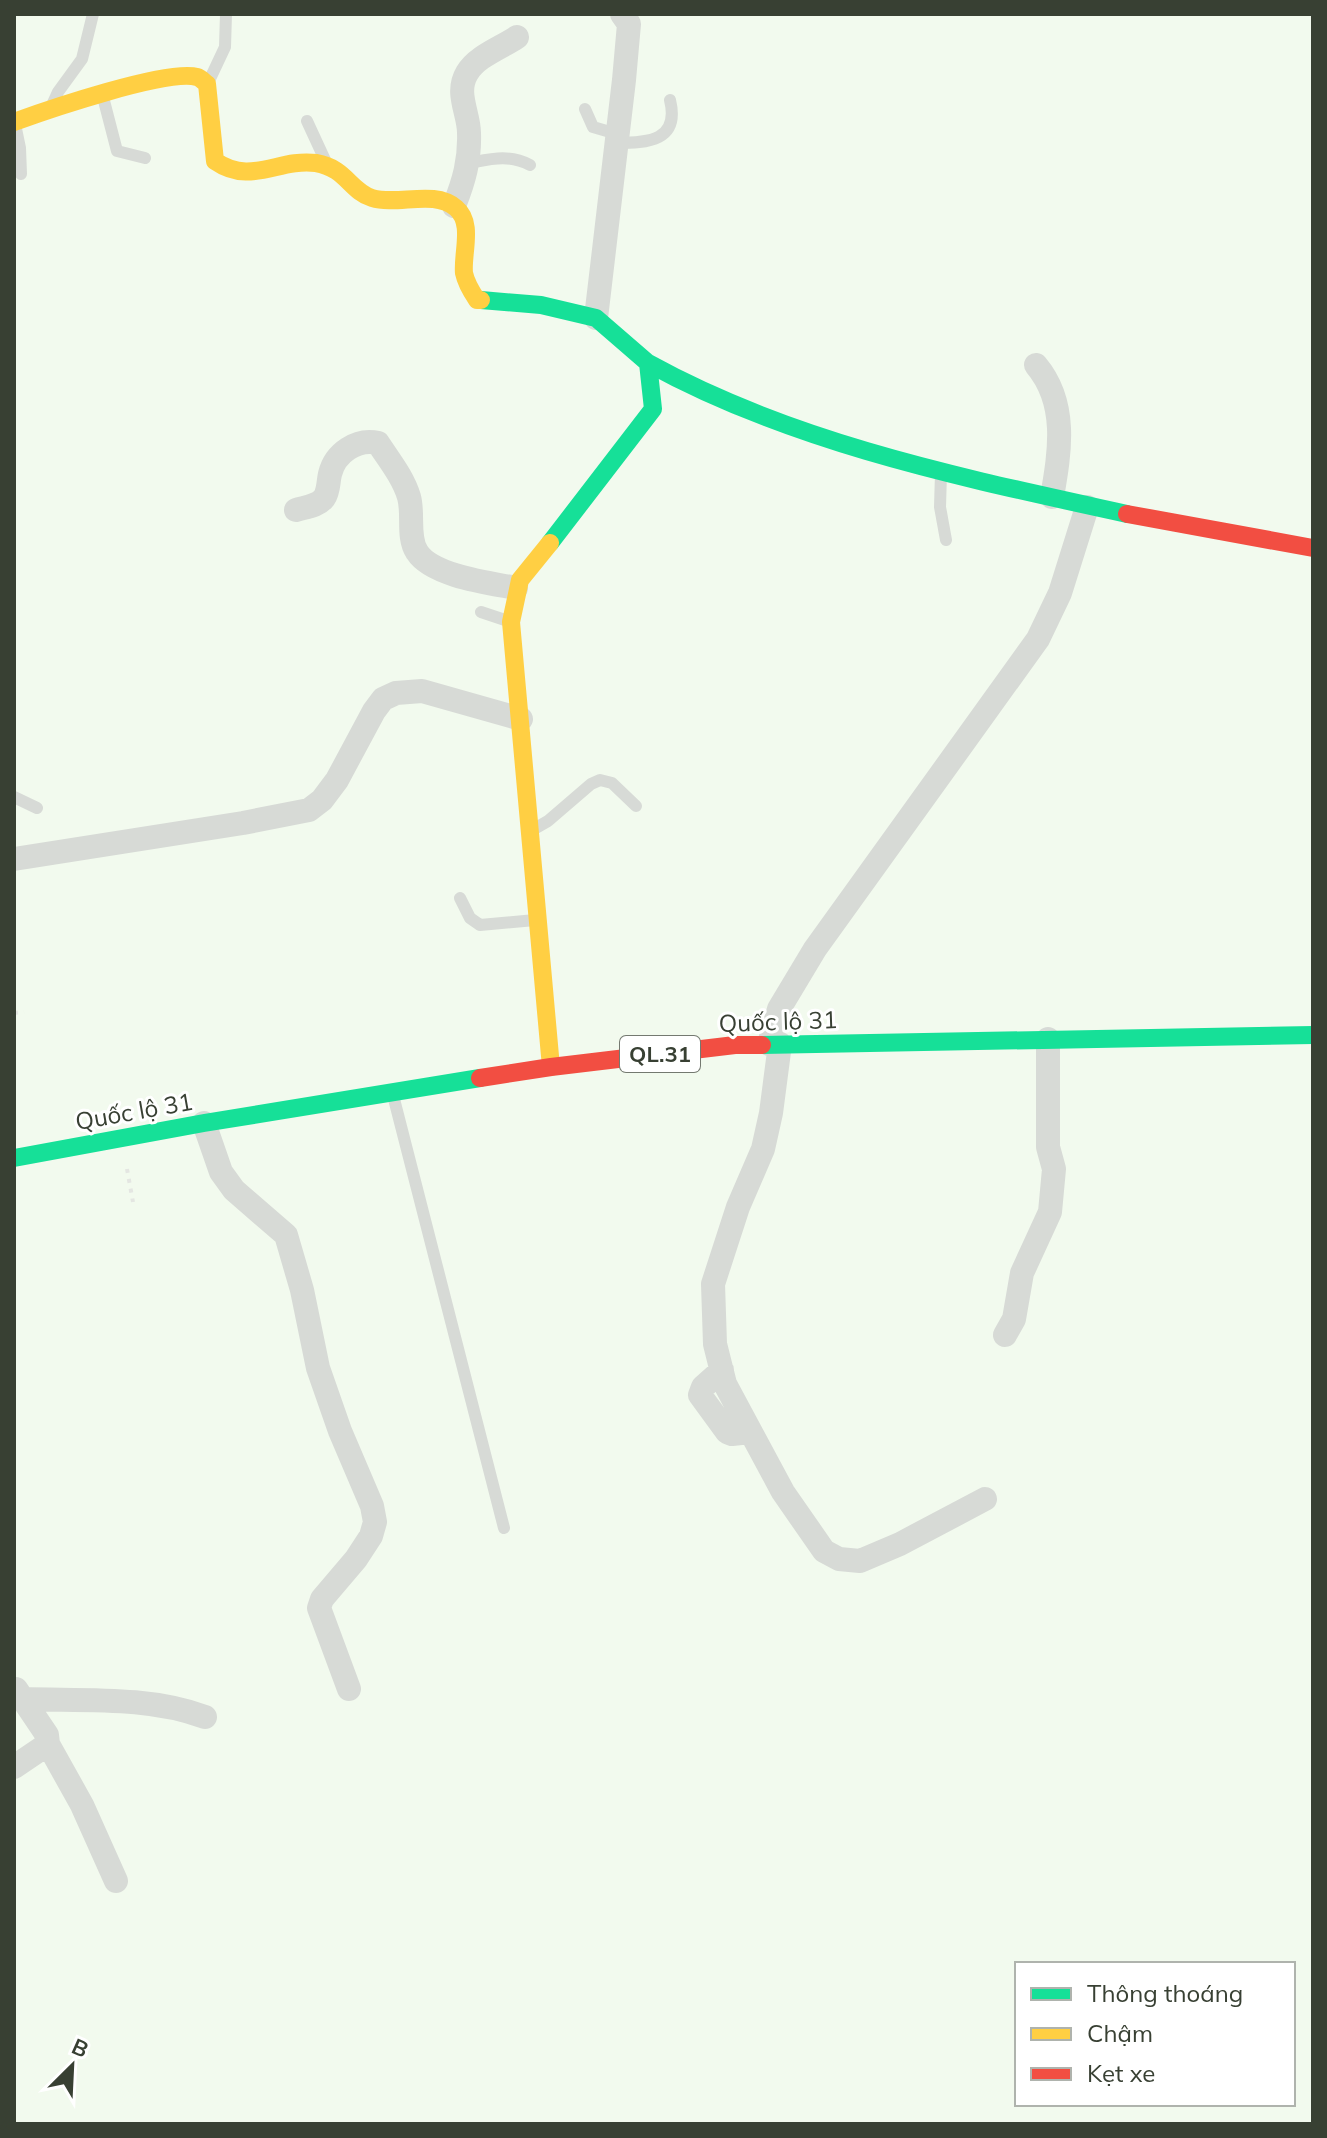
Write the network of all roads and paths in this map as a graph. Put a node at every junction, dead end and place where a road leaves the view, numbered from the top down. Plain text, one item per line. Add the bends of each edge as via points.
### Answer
1 (93, 14) edge
2 (226, 14) edge
3 (631, 17) edge
4 (517, 37) dead end
5 (207, 84) junction
6 (102, 94) junction
7 (670, 100) dead end
8 (585, 109) dead end
9 (50, 110) junction
10 (307, 121) dead end
11 (14, 122) edge
12 (617, 138) junction
13 (145, 158) dead end
14 (469, 163) junction
15 (530, 165) dead end
16 (328, 167) junction
17 (21, 174) dead end
18 (454, 206) junction
19 (596, 318) junction
20 (648, 363) junction
21 (1036, 365) dead end
22 (686, 386) junction
23 (653, 409) junction
24 (941, 470) junction
25 (1052, 497) junction
26 (1087, 507) junction
27 (296, 510) dead end
28 (946, 540) dead end
29 (1313, 548) edge
30 (516, 588) junction
31 (481, 612) dead end
32 (511, 622) junction
33 (521, 719) junction
34 (14, 797) edge
35 (636, 806) dead end
36 (37, 808) dead end
37 (531, 830) junction
38 (14, 859) edge
39 (460, 898) dead end
40 (539, 919) junction
41 (24, 1012) dead end
42 (14, 1013) edge
43 (1313, 1035) edge
44 (1048, 1039) junction
45 (774, 1044) junction
46 (551, 1067) junction
47 (392, 1092) junction
48 (204, 1123) junction
49 (14, 1158) edge
50 (1005, 1335) dead end
51 (985, 1499) dead end
52 (504, 1528) dead end
53 (349, 1689) dead end
54 (19, 1693) edge
55 (205, 1717) dead end
56 (48, 1744) junction
57 (14, 1767) edge
58 (116, 1881) dead end

1 - 9 lane via 82,59
2 - 5 lane via 225,47
3 - 12 street
4 - 14 street via 482,58 462,85
5 - 6 main road via 195,76 169,78
5 - 16 main road via 215,161 224,169 262,173 311,162
6 - 9 main road
6 - 13 lane via 117,151
7 - 12 lane via 671,127 658,138 640,143
8 - 12 lane via 593,127
9 - 11 main road
10 - 16 lane
11 - 17 lane
12 - 19 street
14 - 15 lane via 504,157
14 - 18 street
16 - 18 main road via 372,198
18 - 19 main road via 466,226 463,276 477,300 541,305
19 - 20 main road
20 - 22 main road
20 - 23 main road
21 - 25 street via 1049,379 1057,410 1060,442
22 - 23 street
22 - 24 main road via 825,439
23 - 30 main road via 528,565
24 - 25 main road
24 - 28 lane
25 - 26 main road
26 - 29 main road
26 - 45 street via 1060,593 1038,639 815,949 779,1009
27 - 30 street via 318,504 327,495 337,457 358,442 378,443 402,478 410,499 412,540 424,560 452,573
30 - 32 main road
31 - 32 lane
32 - 33 main road
33 - 37 main road
33 - 38 street via 422,691 396,693 374,711 337,780 309,810
34 - 36 lane
35 - 37 lane via 612,783 600,780
37 - 40 main road
39 - 40 lane via 480,925
40 - 46 main road
41 - 42 path
43 - 44 main road, Quốc lộ 31 / QL.31
44 - 45 main road, Quốc lộ 31 / QL.31
44 - 50 street via 1048,1147 1054,1169 1050,1212 1022,1273 1014,1319
45 - 46 main road, Quốc lộ 31 / QL.31
45 - 51 street via 771,1113 763,1149 713,1284 715,1344 725,1384 783,1492 824,1551 839,1559 860,1561 887,1550
46 - 47 main road, Quốc lộ 31 / QL.31
47 - 48 main road, Quốc lộ 31 / QL.31
47 - 52 lane
48 - 49 main road, Quốc lộ 31 / QL.31
48 - 53 street via 221,1172 234,1190 286,1235 318,1368 372,1506 371,1536 319,1608
54 - 55 street via 169,1708
54 - 56 street
56 - 57 street
56 - 58 street

